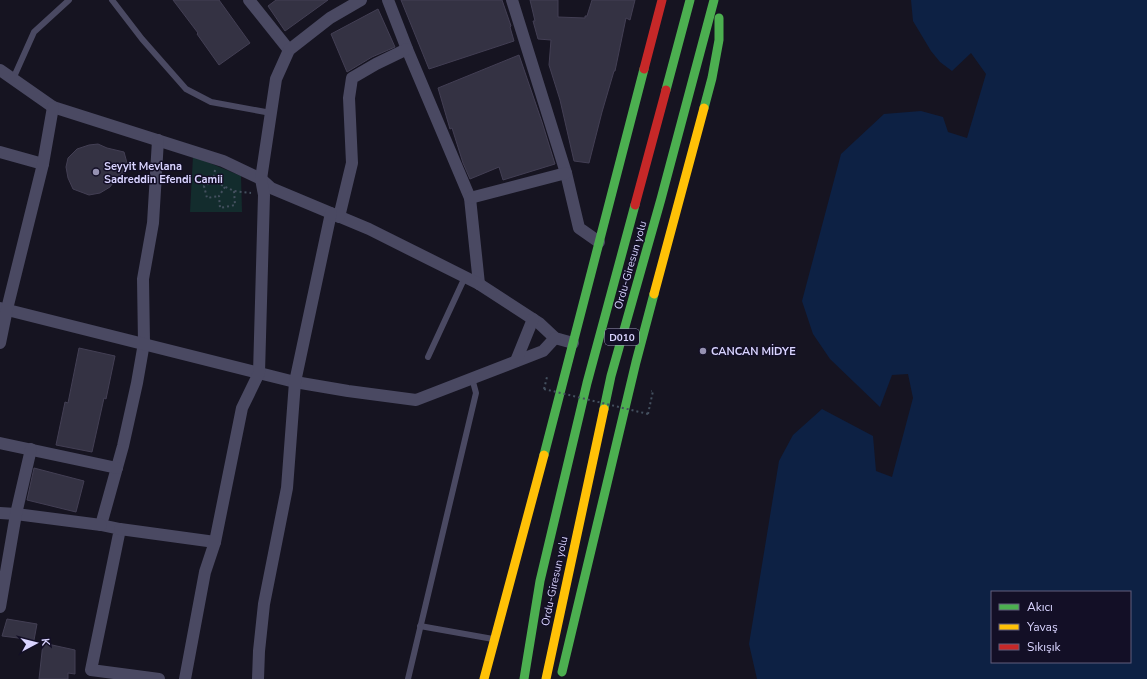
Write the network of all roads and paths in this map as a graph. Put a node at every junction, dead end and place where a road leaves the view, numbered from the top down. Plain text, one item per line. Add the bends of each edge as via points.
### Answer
1 (69, 0) edge
2 (112, 0) edge
3 (249, 0) edge
4 (361, 0) edge
5 (388, 0) edge
6 (512, 0) edge
7 (662, 0) edge
8 (690, 0) edge
9 (714, 0) edge
10 (718, 0) edge
11 (407, 49) junction
12 (289, 50) junction
13 (0, 70) edge
14 (13, 78) junction
15 (53, 107) junction
16 (271, 113) junction
17 (158, 140) junction
18 (0, 152) edge
19 (216, 159) junction
20 (43, 164) junction
21 (566, 173) junction
22 (261, 179) junction
23 (213, 181) junction
24 (225, 187) junction
25 (234, 191) junction
26 (264, 195) junction
27 (219, 196) junction
28 (470, 198) junction
29 (335, 215) junction
30 (599, 242) junction
31 (465, 277) junction
32 (479, 284) junction
33 (4, 308) edge
34 (533, 319) junction
35 (555, 338) junction
36 (0, 343) edge
37 (573, 343) junction
38 (144, 344) junction
39 (428, 357) dead end
40 (516, 361) junction
41 (259, 372) junction
42 (472, 378) junction
43 (295, 382) junction
44 (544, 389) dead end
45 (651, 391) dead end
46 (0, 443) edge
47 (31, 450) junction
48 (117, 468) junction
49 (0, 513) edge
50 (16, 514) junction
51 (101, 525) junction
52 (120, 529) junction
53 (214, 542) junction
54 (568, 572) junction
55 (540, 581) junction
56 (0, 607) edge
57 (420, 626) junction
58 (494, 640) junction
59 (521, 641) dead end
60 (159, 679) edge
61 (185, 679) edge
62 (258, 679) edge
63 (408, 679) edge
64 (484, 679) edge
65 (524, 679) edge
66 (546, 679) edge
67 (556, 679) edge
68 (560, 679) edge

1 - 14 lane via 34,32
2 - 16 lane via 186,89 211,102
3 - 12 street
4 - 12 street via 330,18
5 - 11 street
6 - 21 street
7 - 30 main road
8 - 55 main road, Ordu-Giresun yolu / D010 via 587,383
9 - 54 main road, Ordu-Giresun yolu / D010 via 611,376
10 - 68 main road via 719,40 712,78 636,362
11 - 28 street
11 - 29 street via 352,78 349,98 352,163
12 - 16 street via 276,80
13 - 14 street
14 - 15 street
15 - 17 street
15 - 20 street
16 - 22 street
17 - 19 street
17 - 38 street via 153,223 143,279
18 - 20 street
19 - 22 street
19 - 23 path
20 - 33 street
21 - 28 street
21 - 30 street via 579,228
22 - 26 street
22 - 29 street via 271,188
23 - 24 path
23 - 27 path via 204,186 207,198
24 - 25 path
24 - 27 path
25 - 26 path
25 - 27 path via 235,205 220,208
26 - 41 street
28 - 32 street
29 - 31 street
29 - 43 street
30 - 37 main road
31 - 32 street
31 - 39 lane
32 - 34 street
33 - 36 street
33 - 38 street
34 - 35 street
34 - 40 street
35 - 37 street
35 - 40 street via 544,351
37 - 58 main road
38 - 41 street
38 - 48 street
40 - 42 street
41 - 43 street
41 - 53 street via 242,408
42 - 43 street via 416,400 348,392
42 - 57 lane via 476,394
43 - 62 street via 286,488 264,604
44 - 45 path, bridge via 648,414
46 - 47 street
47 - 48 street
47 - 50 street
48 - 51 street
49 - 50 street
50 - 51 street
50 - 56 street
51 - 52 street
52 - 53 street
52 - 60 street via 92,670
53 - 61 street via 205,572
54 - 66 main road, Ordu-Giresun yolu / D010
54 - 67 main road
55 - 59 main road
55 - 65 main road, Ordu-Giresun yolu / D010
57 - 58 lane
57 - 63 lane
58 - 64 main road

